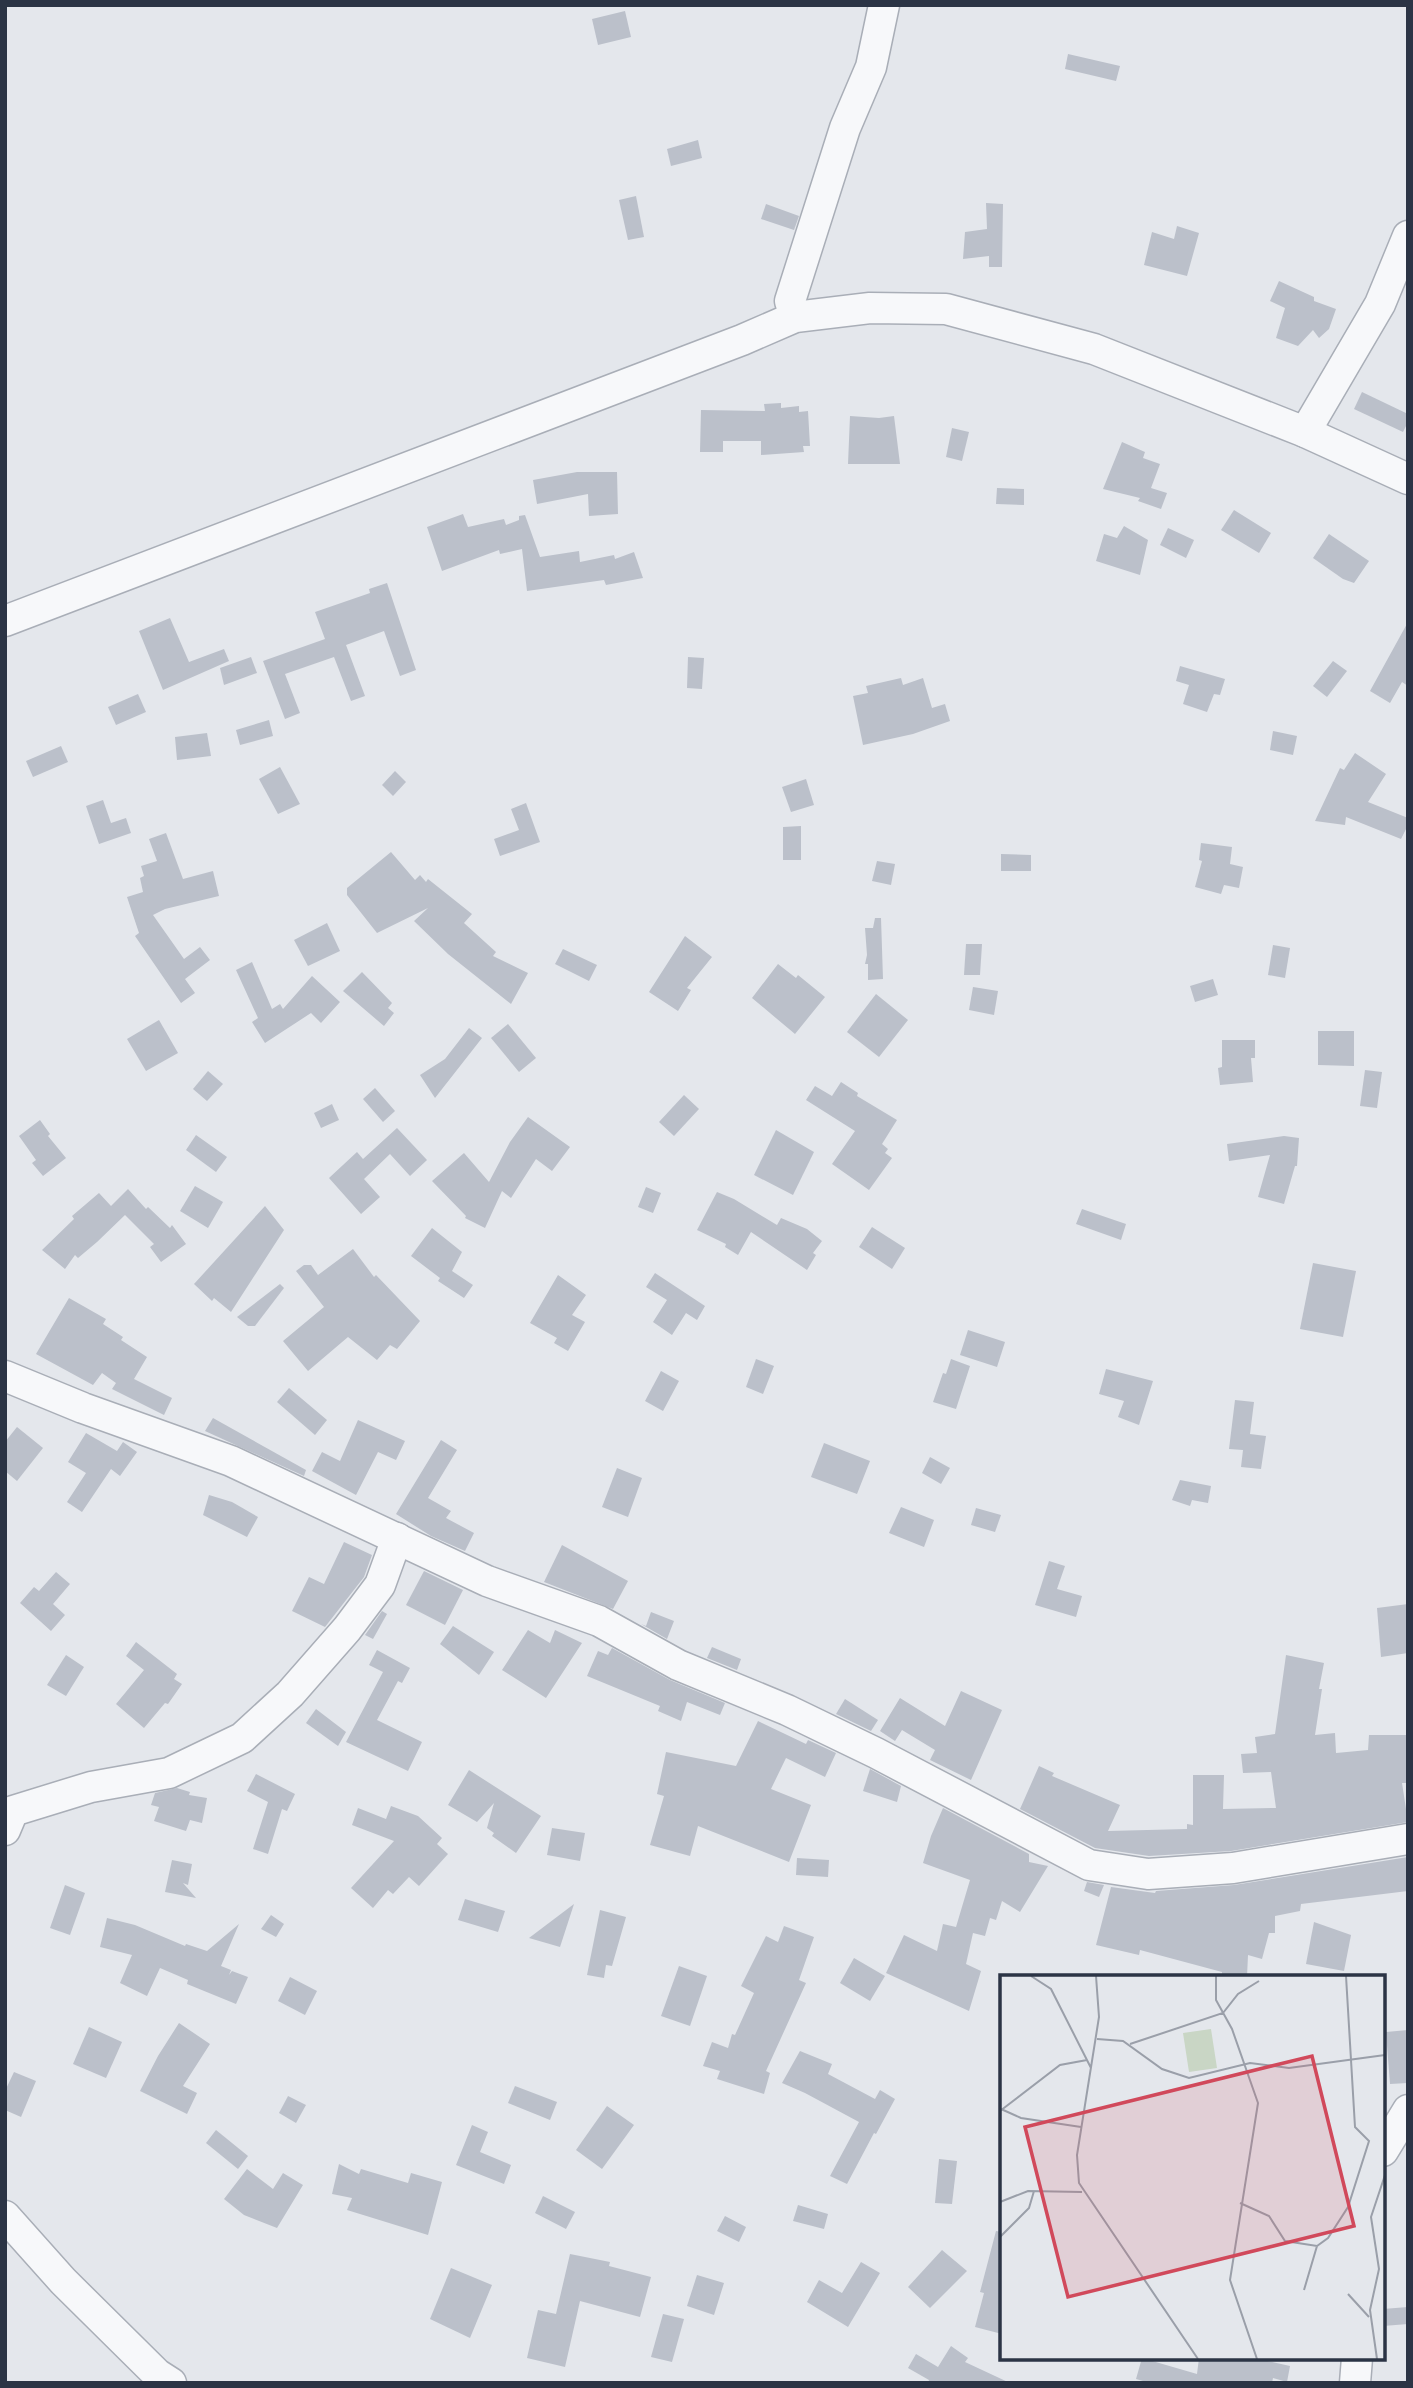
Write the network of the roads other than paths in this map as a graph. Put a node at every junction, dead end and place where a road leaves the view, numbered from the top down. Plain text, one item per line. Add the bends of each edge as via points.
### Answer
1 (884, 5) edge
2 (1408, 236) edge
3 (795, 317) junction
4 (1305, 432) junction
5 (1408, 479) edge
6 (5, 621) edge
7 (5, 1376) edge
8 (397, 1538) junction
9 (5, 1830) edge
10 (1408, 1839) edge
11 (1408, 2110) edge
12 (1385, 2148) edge
13 (5, 2216) edge
14 (1357, 2360) edge
15 (171, 2383) edge
16 (1355, 2383) edge

1 - 3 street via 871,67 845,128 790,301
2 - 4 street via 1380,304
3 - 4 street via 870,307 946,309 1094,349
3 - 6 street
4 - 5 street
7 - 8 street via 231,1461
8 - 9 street via 380,1585 347,1629 290,1694 242,1738 169,1773 91,1787 13,1811
8 - 10 street via 488,1581 599,1620 678,1665 876,1753 1089,1865 1148,1874 1233,1868
11 - 12 street
13 - 15 street via 63,2281
14 - 16 street

